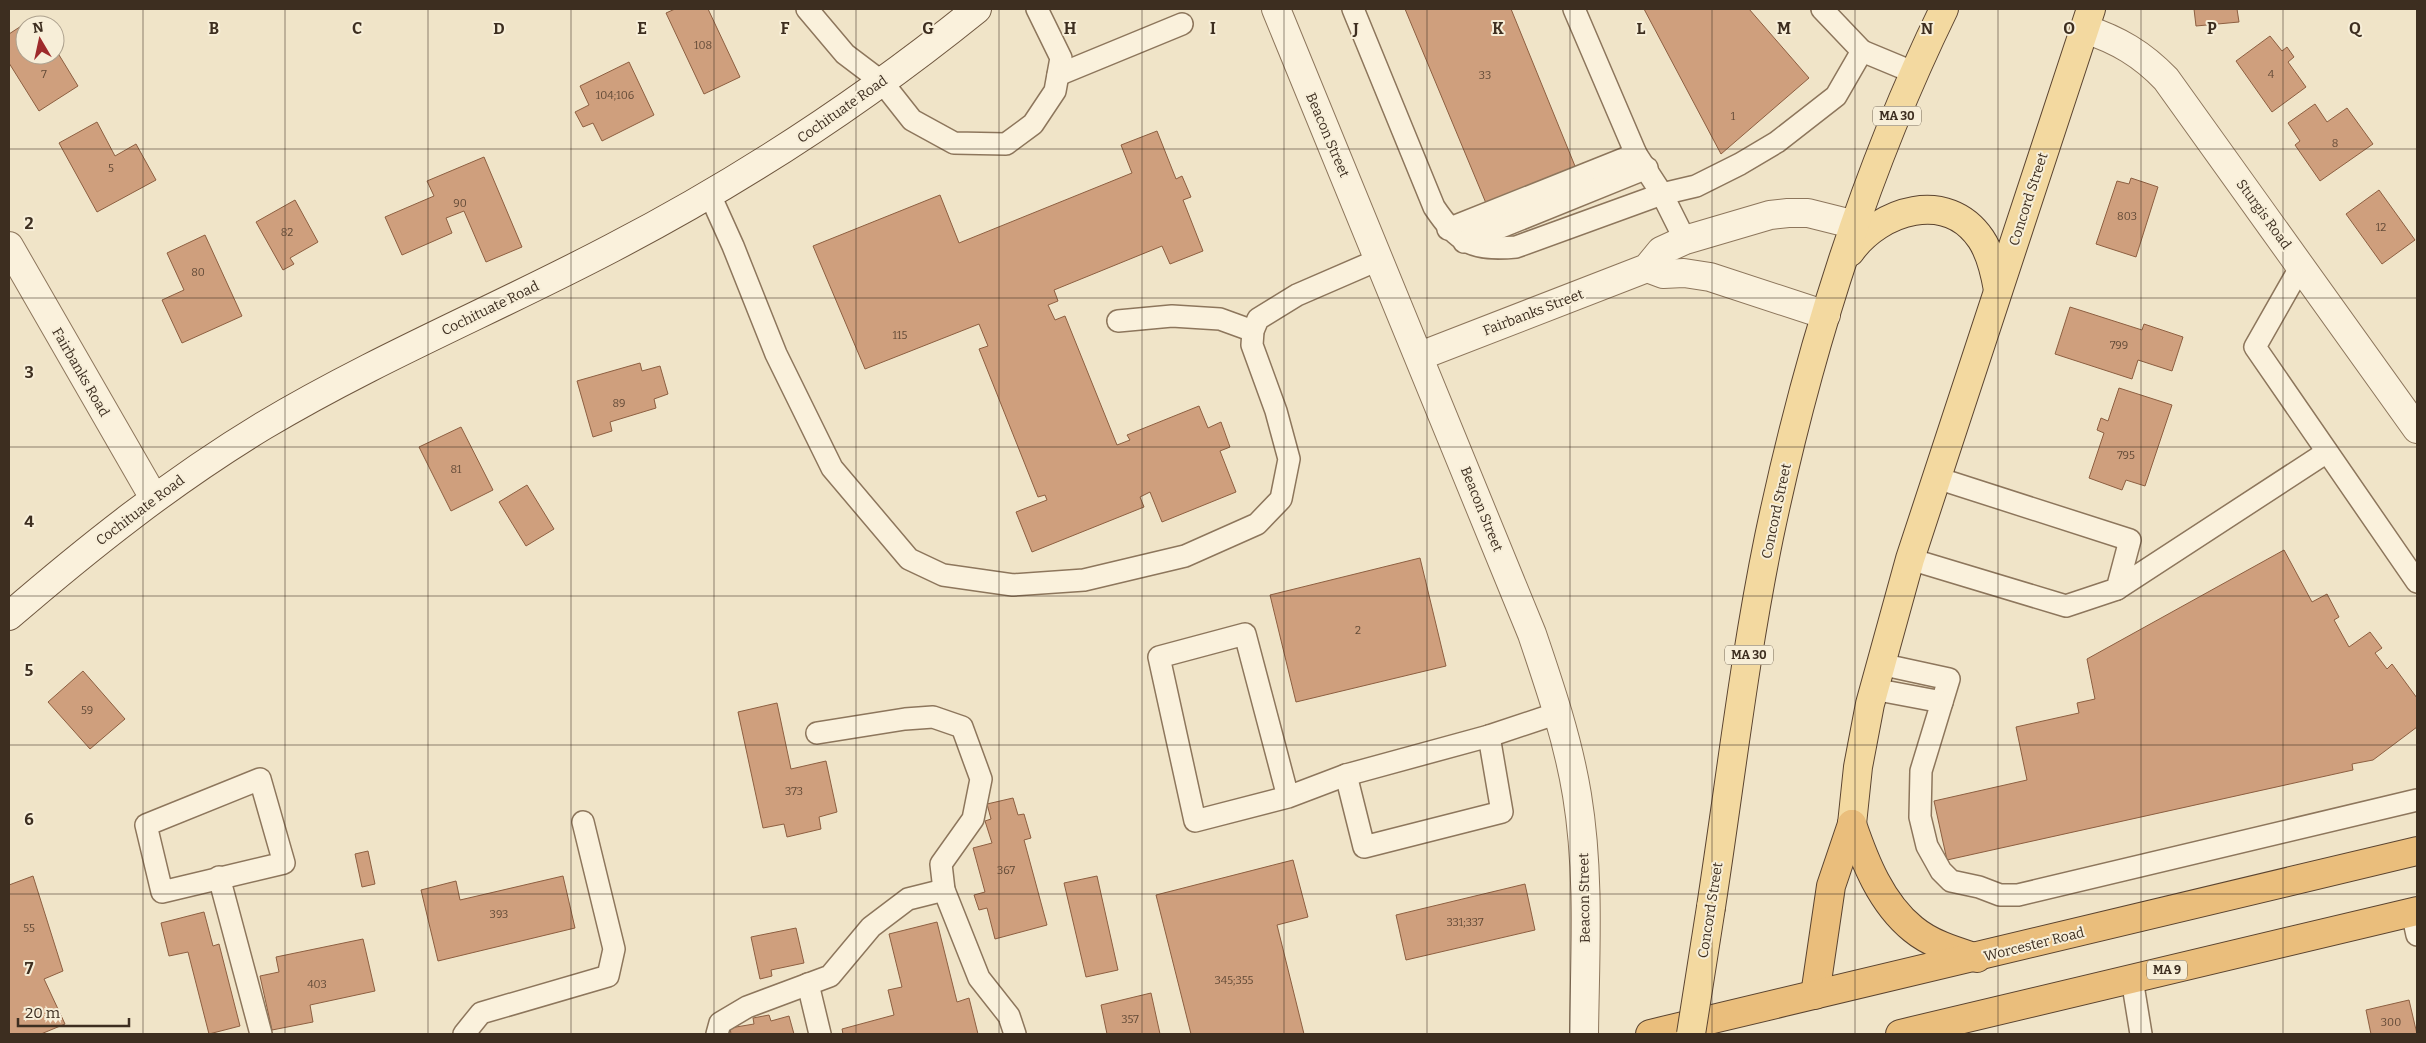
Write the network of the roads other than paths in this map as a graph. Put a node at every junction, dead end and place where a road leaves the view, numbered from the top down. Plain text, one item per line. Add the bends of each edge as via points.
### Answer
1 (807, 9) edge
2 (977, 9) edge
3 (1037, 9) edge
4 (1353, 9) edge
5 (1574, 9) edge
6 (1822, 9) edge
7 (1944, 9) edge
8 (1278, 10) edge
9 (2088, 19) edge
10 (1182, 24) dead end
11 (1862, 52) junction
12 (1915, 72) junction
13 (1058, 74) junction
14 (882, 82) junction
15 (1642, 161) junction
16 (1662, 194) junction
17 (710, 195) junction
18 (1856, 225) junction
19 (1456, 235) junction
20 (1685, 240) junction
21 (9, 246) edge
22 (1380, 259) junction
23 (1842, 263) junction
24 (2301, 266) junction
25 (1646, 268) junction
26 (1998, 290) junction
27 (1826, 315) junction
28 (1118, 321) dead end
29 (1253, 331) junction
30 (1420, 356) junction
31 (2417, 429) edge
32 (2327, 452) junction
33 (1937, 478) junction
34 (154, 498) junction
35 (1910, 559) junction
36 (2417, 582) edge
37 (2117, 589) junction
38 (9, 616) edge
39 (1877, 676) junction
40 (1558, 713) junction
41 (817, 733) dead end
42 (1489, 736) junction
43 (1346, 775) junction
44 (1288, 797) junction
45 (2417, 800) edge
46 (583, 822) dead end
47 (1852, 824) junction
48 (2417, 851) edge
49 (219, 877) junction
50 (944, 890) junction
51 (2416, 919) edge
52 (1977, 958) junction
53 (2132, 979) junction
54 (808, 984) junction
55 (1815, 995) junction
56 (1910, 1033) edge
57 (261, 1034) edge
58 (464, 1034) edge
59 (717, 1034) edge
60 (820, 1034) edge
61 (1015, 1034) edge
62 (1584, 1034) edge
63 (1650, 1034) edge
64 (1691, 1034) edge
65 (2141, 1034) edge

1 - 14 lane via 846,54
2 - 14 street, Cochituate Road
3 - 13 lane via 1061,58
4 - 19 lane via 1434,207
5 - 15 lane
6 - 11 lane
7 - 12 main road, Concord Street / MA 30
8 - 22 street, Beacon Street
9 - 24 street, Sturgis Road via 2111,38 2140,54 2166,79
9 - 26 main road, Concord Street
10 - 13 lane
11 - 12 lane
11 - 16 lane via 1836,96 1777,142 1696,186
12 - 18 main road, Concord Street / MA 30
13 - 14 lane via 1055,91 1033,124 1006,144 954,144 912,120
14 - 17 street, Cochituate Road via 758,167
15 - 16 lane
15 - 19 lane
16 - 19 lane via 1516,247 1481,248
16 - 20 lane
17 - 29 lane via 776,354 832,468 909,559 943,575 1013,585 1084,580 1185,556 1257,524 1282,499 1289,459 1252,345
17 - 34 street, Cochituate Road via 609,250 314,397 222,452
18 - 20 street, Fairbanks Street via 1822,215 1788,213 1751,220
18 - 23 main road, Concord Street / MA 30
20 - 25 street, Fairbanks Street via 1661,251
21 - 34 street, Fairbanks Road
22 - 29 lane via 1269,310 1258,319
22 - 30 street, Beacon Street
23 - 26 main road via 1864,236 1893,217 1910,210 1942,211 1959,217 1981,239 1989,254
23 - 27 main road, Concord Street / MA 30
24 - 31 street, Sturgis Road
24 - 32 lane via 2255,347
25 - 27 street via 1663,274 1710,277
25 - 30 street, Fairbanks Street
26 - 33 main road, Concord Street
27 - 64 main road, Concord Street / MA 30, bridge via 1800,406 1769,539
28 - 29 lane via 1172,316 1220,319
30 - 40 street, Beacon Street via 1532,634
32 - 36 lane
32 - 37 lane
33 - 35 main road, Concord Street
33 - 37 lane via 2130,540
34 - 38 street, Cochituate Road
35 - 37 lane via 2066,606
35 - 39 main road, Concord Street
39 - 45 lane via 1942,702 1921,771 1920,817 1927,846 1941,872 1950,880 2000,895 2018,895
39 - 47 main road, Concord Street via 1858,767
40 - 42 lane
40 - 62 street, Beacon Street via 1578,795 1583,849 1586,903
41 - 50 lane via 933,717 962,727 980,779 973,818 941,864
42 - 43 lane
42 - 43 lane via 1502,812 1364,847
43 - 44 lane
44 - 44 lane via 1245,634 1159,657 1195,821
46 - 58 lane via 614,949 608,976 481,1013
47 - 52 highway via 1864,859 1895,912 1914,930 1935,942
47 - 55 highway via 1831,886
48 - 52 highway, Worcester Road
49 - 49 lane via 284,863 260,779 146,825 162,892
49 - 57 lane
50 - 54 lane via 908,899 871,927 830,976
50 - 61 lane via 979,978 1009,1016
51 - 53 highway, MA 9
52 - 55 highway, Worcester Road
53 - 56 highway, MA 9
53 - 65 lane
54 - 59 lane via 747,1007 720,1023
54 - 60 lane
55 - 63 highway, Worcester Road

